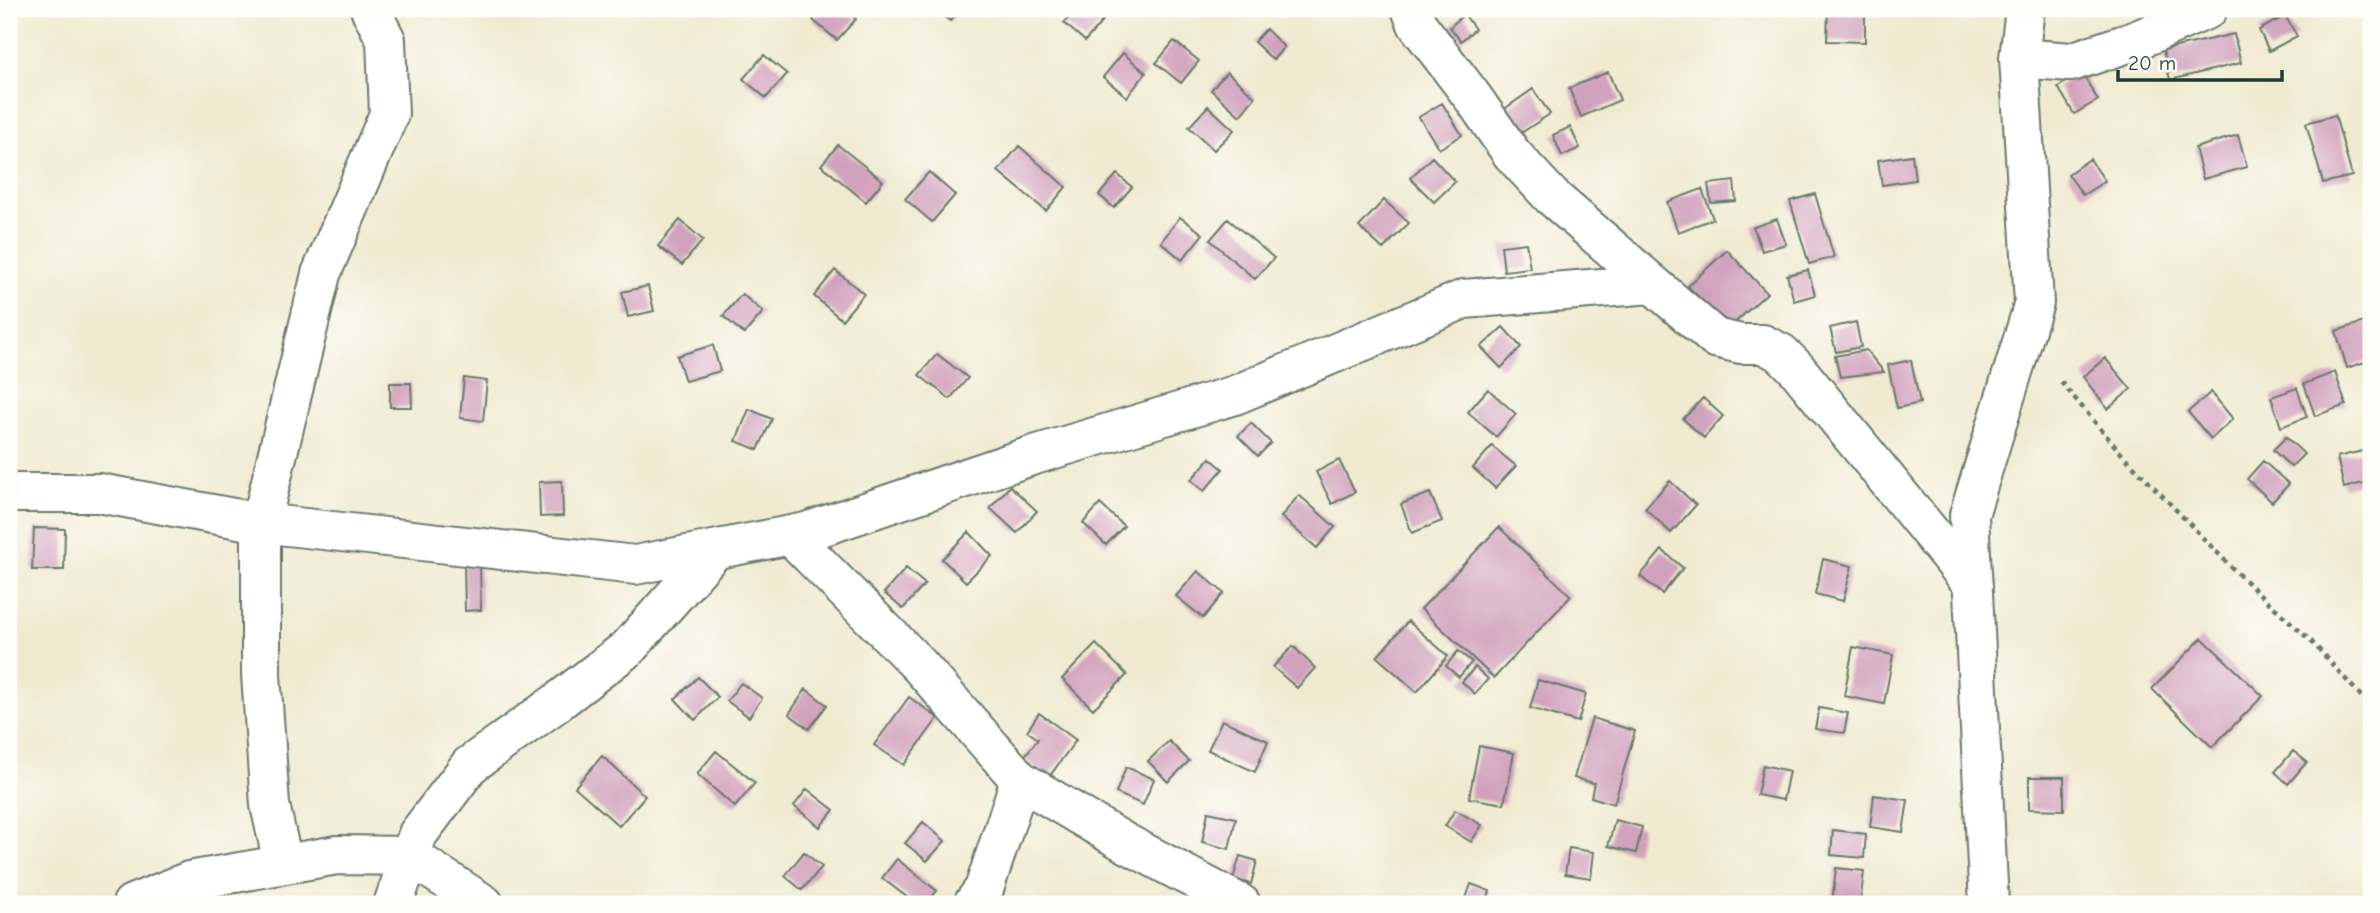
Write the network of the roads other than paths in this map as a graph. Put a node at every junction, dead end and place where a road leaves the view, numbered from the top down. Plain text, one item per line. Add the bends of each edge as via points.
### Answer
1 (370, 9) edge
2 (1411, 9) edge
3 (2025, 9) edge
4 (2208, 9) edge
5 (2019, 58) junction
6 (1652, 284) junction
7 (9, 493) edge
8 (261, 523) junction
9 (790, 535) junction
10 (714, 551) junction
11 (1973, 585) junction
12 (1020, 780) junction
13 (410, 856) junction
14 (284, 863) junction
15 (132, 904) edge
16 (393, 904) edge
17 (484, 904) edge
18 (973, 904) edge
19 (1241, 904) edge
20 (1989, 904) edge

1 - 8 street via 386,40 389,114 321,274
2 - 6 street via 1417,24 1512,154 1551,195
3 - 5 street
4 - 5 street via 2071,62
5 - 11 street via 2034,303 1969,514
6 - 9 street via 1464,299 1235,395
6 - 11 street via 1715,338 1763,344 1781,353
7 - 8 street via 99,493
8 - 10 street via 635,565
8 - 14 street via 265,747 270,805
9 - 10 street
9 - 12 street via 919,666
10 - 13 street via 628,648 470,765 418,834
11 - 20 street
12 - 18 street via 984,889
12 - 19 street
13 - 14 street via 337,855
13 - 16 street
13 - 17 street
14 - 15 street via 189,881

